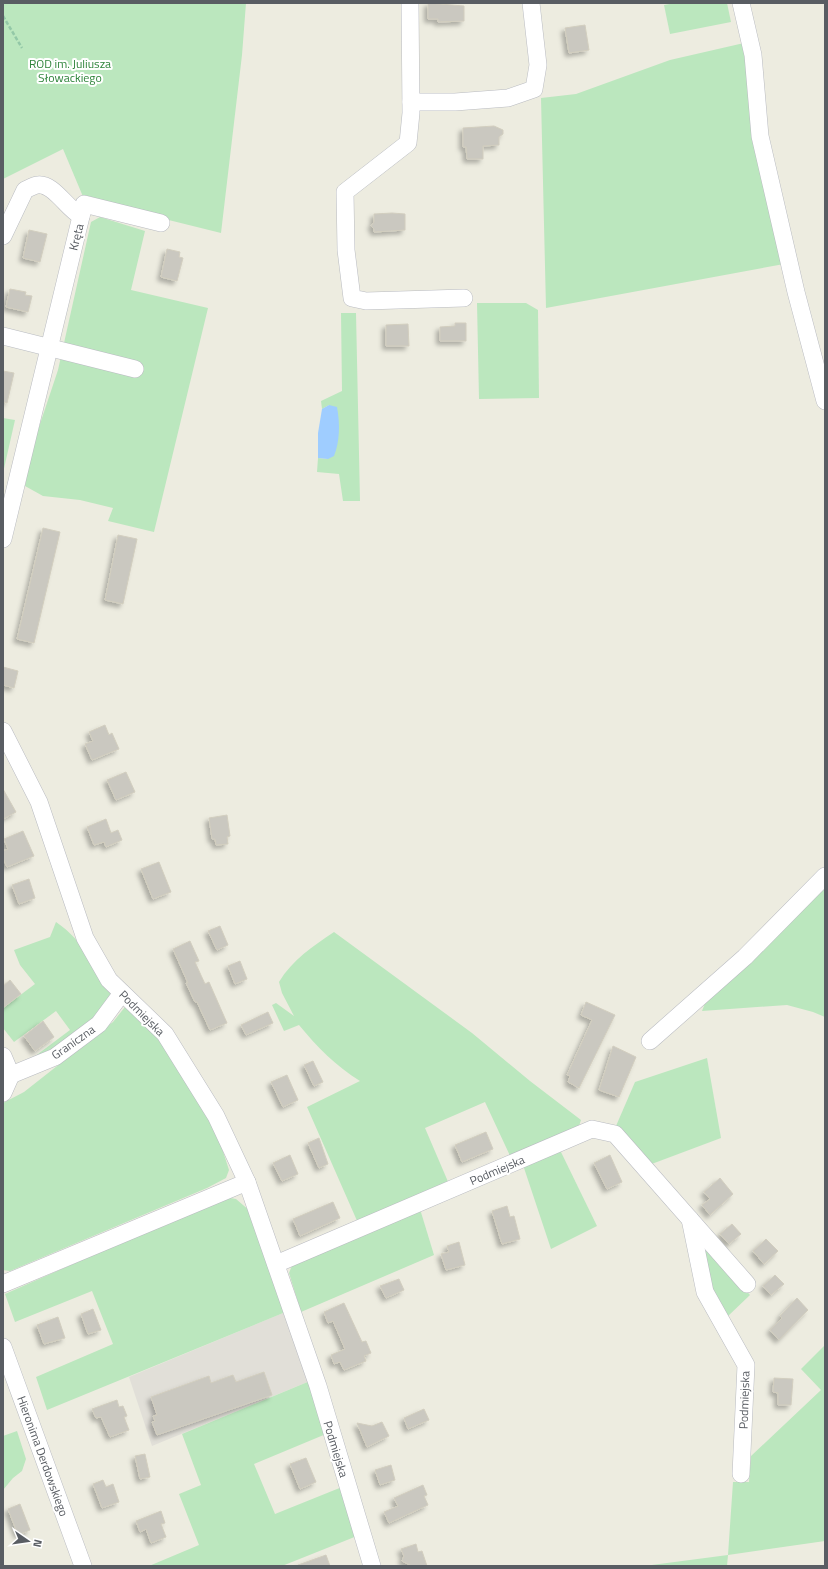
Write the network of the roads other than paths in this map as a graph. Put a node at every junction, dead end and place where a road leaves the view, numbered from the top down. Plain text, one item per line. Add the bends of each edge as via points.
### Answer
1 (410, 3) edge
2 (531, 3) edge
3 (741, 3) edge
4 (411, 102) junction
5 (81, 216) junction
6 (161, 223) dead end
7 (3, 236) edge
8 (464, 298) dead end
9 (3, 336) edge
10 (49, 346) junction
11 (135, 369) dead end
12 (825, 401) edge
13 (3, 539) edge
14 (3, 731) edge
15 (825, 876) edge
16 (122, 993) junction
17 (650, 1041) dead end
18 (3, 1056) edge
19 (11, 1075) junction
20 (3, 1093) edge
21 (247, 1182) junction
22 (690, 1219) junction
23 (276, 1264) junction
24 (3, 1284) edge
25 (747, 1284) dead end
26 (5, 1358) edge
27 (742, 1474) dead end
28 (83, 1566) edge
29 (372, 1566) edge

1 - 4 street
2 - 4 street via 538,65 534,89 508,98
3 - 12 street via 753,55 760,136 796,292
4 - 8 street via 408,143 345,192 346,250 352,298 366,301
5 - 6 street, Kręta via 84,204
5 - 7 street via 73,212 49,187 38,184 25,190
5 - 10 street, Kręta
9 - 10 street
10 - 11 street
10 - 13 street, Kręta
14 - 16 street, Podmiejska via 39,802 85,938 109,980
15 - 17 street via 745,957
16 - 19 street, Graniczna via 99,1024 55,1057
16 - 21 street, Podmiejska via 165,1034 216,1116
18 - 19 street
19 - 20 street
21 - 23 street, Podmiejska
21 - 24 street
22 - 23 street, Podmiejska via 615,1134 592,1129
22 - 25 street, Podmiejska
22 - 27 street, Podmiejska via 705,1292 746,1366
23 - 29 street, Podmiejska via 318,1386
26 - 28 street, Hieronima Derdowskiego

